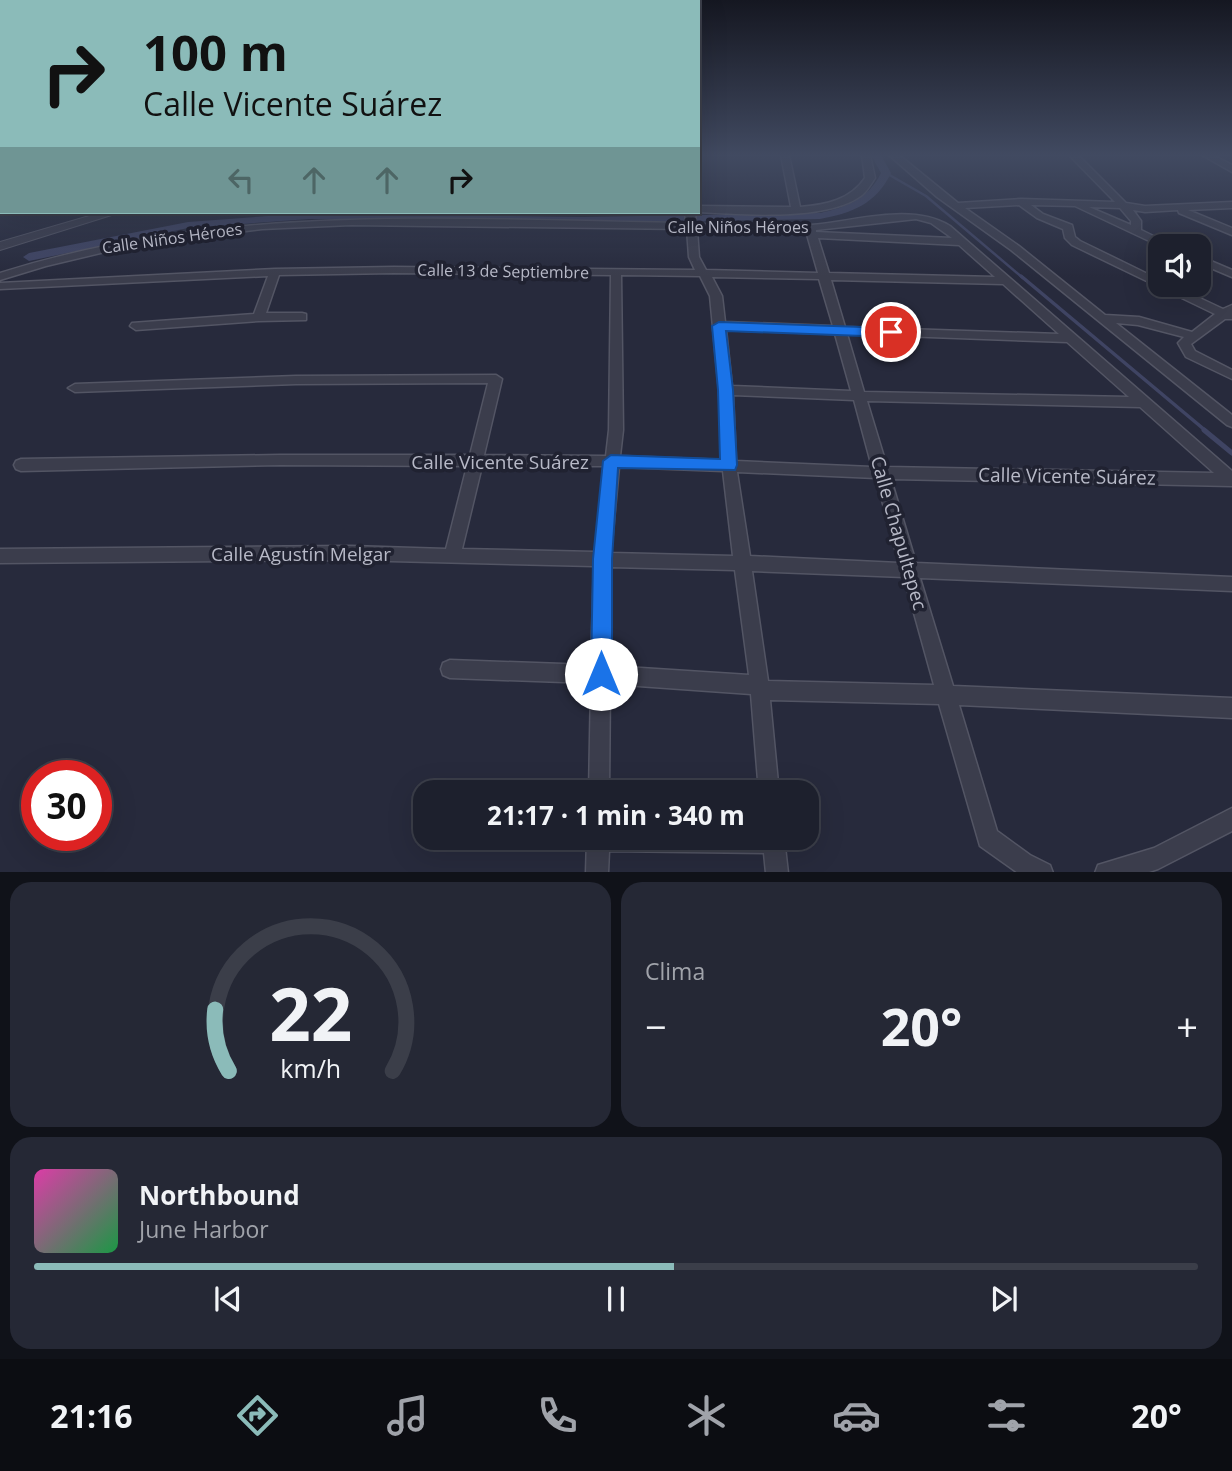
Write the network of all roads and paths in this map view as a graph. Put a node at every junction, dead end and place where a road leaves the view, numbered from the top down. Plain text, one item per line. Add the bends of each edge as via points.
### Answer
1 (793, 196) edge
2 (853, 196) edge
3 (943, 196) edge
4 (1112, 196) edge
5 (1021, 202) junction
6 (1072, 203) junction
7 (1121, 205) junction
8 (1232, 205) edge
9 (956, 206) junction
10 (700, 209) edge
11 (1177, 209) junction
12 (796, 210) junction
13 (108, 214) edge
14 (690, 221) edge
15 (811, 231) junction
16 (1136, 231) junction
17 (1232, 232) edge
18 (1148, 236) edge
19 (961, 242) junction
20 (0, 246) edge
21 (1211, 264) edge
22 (275, 272) junction
23 (616, 273) junction
24 (702, 273) junction
25 (1232, 274) edge
26 (824, 276) junction
27 (0, 277) edge
28 (1148, 278) edge
29 (1007, 281) junction
30 (0, 286) edge
31 (1191, 297) edge
32 (1229, 313) edge
33 (260, 317) junction
34 (302, 317) dead end
35 (1104, 318) junction
36 (136, 326) dead end
37 (719, 326) junction
38 (840, 331) junction
39 (1194, 336) junction
40 (1069, 338) junction
41 (1232, 374) edge
42 (75, 388) dead end
43 (726, 390) junction
44 (859, 396) junction
45 (1141, 402) junction
46 (1232, 422) edge
47 (611, 461) junction
48 (475, 463) junction
49 (729, 465) junction
50 (20, 466) dead end
51 (882, 474) junction
52 (1232, 479) edge
53 (452, 555) junction
54 (0, 556) edge
55 (602, 559) junction
56 (740, 563) junction
57 (910, 570) junction
58 (1232, 584) edge
59 (450, 668) dead end
60 (601, 674) junction
61 (759, 688) junction
62 (946, 695) junction
63 (1232, 708) edge
64 (599, 780) edge
65 (768, 780) edge
66 (1232, 819) edge
67 (598, 850) edge
68 (775, 850) edge
69 (597, 872) edge
70 (777, 872) edge
71 (1040, 872) edge
72 (1109, 872) edge

1 - 12 street
2 - 12 street via 838,203
3 - 9 street
4 - 7 street
5 - 6 street
5 - 9 street
5 - 28 street via 1068,227 1076,243
6 - 7 street
6 - 16 street
7 - 11 street
7 - 16 street via 1136,221
8 - 11 street
9 - 35 street
10 - 12 street
11 - 17 street
13 - 20 street
14 - 15 street, Calle Niños Héroes
14 - 24 street via 694,257
14 - 27 street, Calle Niños Héroes via 352,222 247,227 120,244
15 - 19 street, Calle Niños Héroes
15 - 19 street, Calle Niños Héroes via 916,216 935,221
15 - 26 street, Calle Chapultepec
16 - 18 street
19 - 29 street
21 - 25 street
22 - 23 street, Calle 13 de Septiembre
22 - 30 street, Calle 13 de Septiembre
22 - 33 street
23 - 24 street, Calle 13 de Septiembre
23 - 47 street via 616,430
24 - 26 street, Calle 13 de Septiembre
24 - 37 street via 713,288
26 - 29 street, Calle 13 de Septiembre
26 - 38 street, Calle Chapultepec
29 - 40 street
31 - 32 street
32 - 39 street
33 - 34 street
33 - 36 street
35 - 39 street via 1139,321
35 - 46 street
37 - 38 street
37 - 43 street
38 - 40 street
38 - 44 street, Calle Chapultepec
39 - 41 street via 1184,343 1190,354
40 - 45 street
42 - 48 street via 496,379
43 - 44 street
43 - 49 street
44 - 45 street
44 - 51 street, Calle Chapultepec
45 - 52 street
47 - 48 street, Calle Vicente Suárez
47 - 49 street, Calle Vicente Suárez
47 - 55 street
48 - 50 street, Calle Vicente Suárez via 280,460
48 - 53 street
49 - 51 street, Calle Vicente Suárez
49 - 56 street
51 - 52 street, Calle Vicente Suárez
51 - 57 street, Calle Chapultepec
53 - 54 street, Calle Agustín Melgar
53 - 55 street, Calle Agustín Melgar
55 - 56 street, Calle Agustín Melgar
55 - 60 street
56 - 57 street
56 - 61 street
57 - 58 street
57 - 62 street, Calle Chapultepec
59 - 60 street
60 - 61 street
60 - 64 street
61 - 62 street
61 - 65 street
62 - 63 street
62 - 71 street, Calle Chapultepec via 988,838
66 - 72 street via 1158,858
67 - 69 street
68 - 70 street

